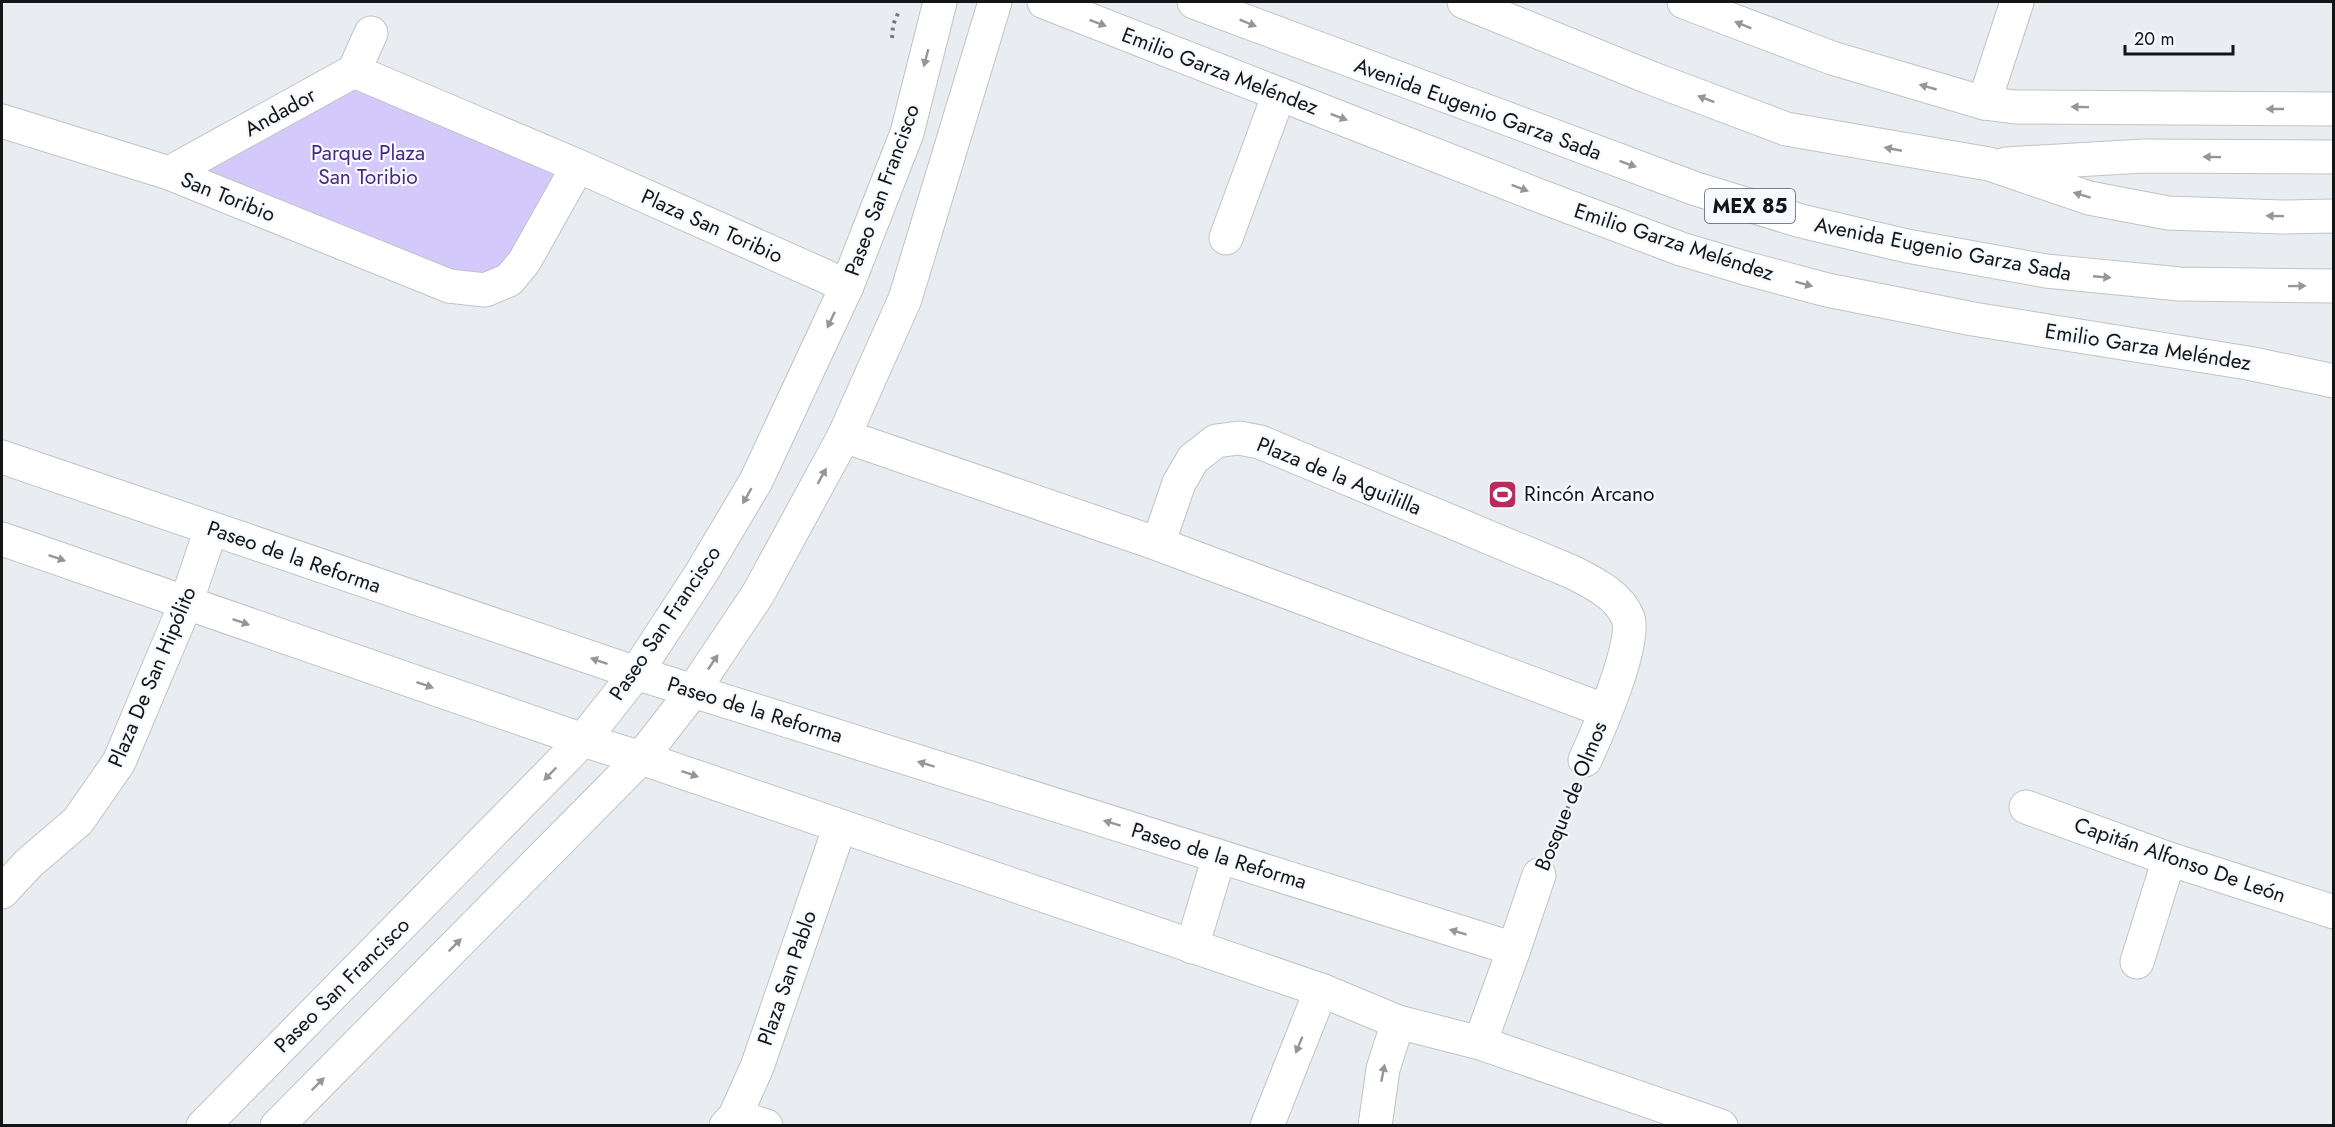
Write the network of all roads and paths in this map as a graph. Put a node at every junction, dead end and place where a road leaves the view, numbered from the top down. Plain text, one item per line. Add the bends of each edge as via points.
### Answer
1 (940, 2) edge
2 (995, 2) edge
3 (1044, 2) edge
4 (1194, 2) edge
5 (1464, 2) edge
6 (1684, 2) edge
7 (2017, 2) edge
8 (1498, 10) edge
9 (371, 33) dead end
10 (354, 71) junction
11 (1279, 94) junction
12 (1984, 103) junction
13 (2332, 104) edge
14 (2, 121) edge
15 (2334, 157) edge
16 (1989, 164) junction
17 (578, 166) junction
18 (169, 173) junction
19 (2334, 216) edge
20 (1226, 238) dead end
21 (847, 286) junction
22 (2334, 286) edge
23 (2334, 381) edge
24 (844, 436) junction
25 (2, 457) edge
26 (212, 529) junction
27 (2, 539) edge
28 (1158, 544) junction
29 (1572, 572) joint
30 (186, 603) junction
31 (636, 673) junction
32 (693, 691) junction
33 (1606, 711) junction
34 (583, 740) junction
35 (641, 758) junction
36 (1586, 760) joint
37 (2026, 807) dead end
38 (840, 826) junction
39 (1219, 856) junction
40 (15, 858) edge
41 (2169, 859) junction
42 (1539, 875) joint
43 (2, 892) edge
44 (2334, 912) edge
45 (1192, 946) junction
46 (1514, 949) junction
47 (2137, 962) dead end
48 (1321, 990) junction
49 (1398, 1022) junction
50 (1480, 1043) junction
51 (731, 1121) edge
52 (203, 1125) edge
53 (277, 1125) edge
54 (766, 1125) edge
55 (1267, 1125) edge
56 (1375, 1125) edge
57 (1721, 1125) edge

1 -> 21 main road, Paseo San Francisco via 907,133
2 - 24 main road via 905,299
3 -> 11 main road, Emilio Garza Meléndez
4 -> 22 main road, Avenida Eugenio Garza Sada / MEX 85 via 1696,189 1801,221 2046,272 2180,284
5 - 8 main road
12 -> 6 main road via 1832,58
7 - 12 main road
16 -> 8 main road via 1786,129 1651,78
9 - 10 main road
10 - 17 main road, Plaza San Toribio
10 - 18 main road, Andador
11 - 20 main road
11 -> 23 main road, Emilio Garza Meléndez via 1681,249 1744,268 1827,290 1973,319 2248,363
13 -> 12 main road via 2015,107
14 - 18 main road, San Toribio
15 -> 16 main road via 2144,156
19 -> 16 main road via 2168,213 2089,198
17 - 18 main road, San Toribio via 524,262 509,280 485,290 449,286
17 - 21 main road, Plaza San Toribio
21 -> 31 main road, Paseo San Francisco via 756,481
24 - 28 main road
32 -> 24 main road via 758,594
25 - 26 main road, Paseo de la Reforma
26 - 30 main road, Plaza De San Hipólito
31 -> 26 main road, Paseo de la Reforma
27 -> 30 main road
28 - 29 main road, Plaza de la Aguililla via 1179,483 1193,459 1216,441 1239,438 1260,442
28 - 33 main road
29 - 33 main road, Bosque de Olmos via 1605,591 1620,604 1629,620 1629,638
30 -> 34 main road
30 - 40 main road, Plaza De San Hipólito via 119,762 78,821
31 - 32 main road, Paseo de la Reforma
31 - 34 main road, Paseo San Francisco
32 - 35 main road
39 -> 32 main road, Paseo de la Reforma
33 - 36 main road, Bosque de Olmos
34 - 35 main road
34 -> 52 main road, Paseo San Francisco
35 -> 38 main road
53 -> 35 main road
36 - 42 path, Bosque de Olmos
37 - 41 main road, Capitán Alfonso De León
38 - 45 main road
38 - 51 main road, Plaza San Pablo via 757,1067
39 - 45 main road
46 -> 39 main road, Paseo de la Reforma
40 - 43 main road, Plaza De San Hipólito
41 - 44 main road, Capitán Alfonso De León
41 - 47 main road
42 - 46 main road, Bosque de Olmos
45 - 48 main road
46 - 50 main road, Bosque de Olmos
48 - 49 main road
48 -> 55 main road
49 - 50 main road
56 -> 49 main road via 1383,1069
50 - 57 main road
51 - 54 main road

